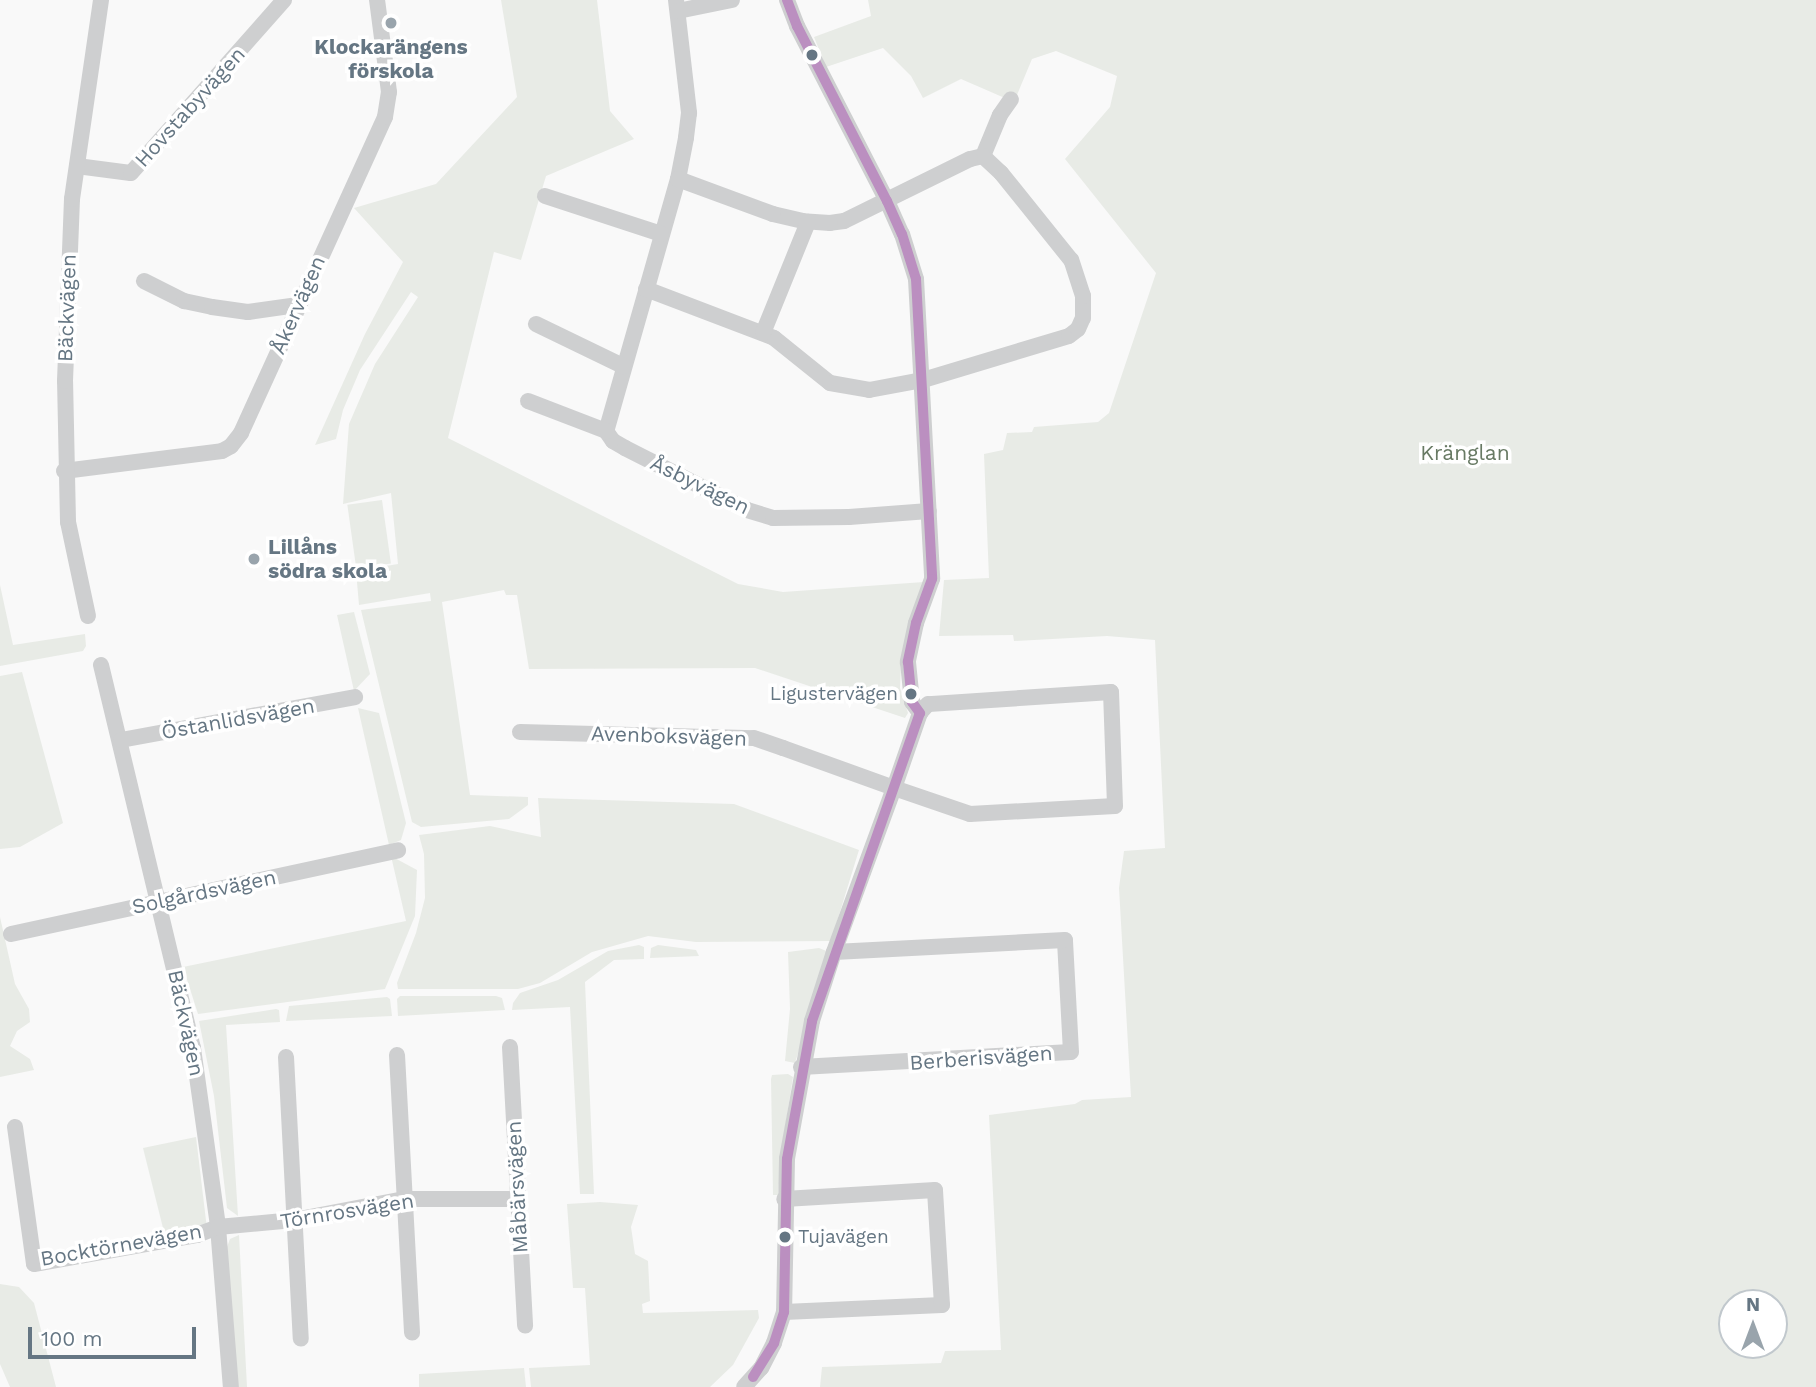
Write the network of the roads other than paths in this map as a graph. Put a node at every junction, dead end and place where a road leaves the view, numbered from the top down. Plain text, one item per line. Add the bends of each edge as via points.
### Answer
1 (101, 0) edge
2 (284, 0) edge
3 (377, 0) edge
4 (733, 0) edge
5 (787, 0) edge
6 (677, 6) edge
7 (1011, 99) dead end
8 (983, 156) junction
9 (77, 166) junction
10 (678, 178) junction
11 (545, 196) dead end
12 (887, 201) junction
13 (808, 222) junction
14 (661, 234) junction
15 (144, 281) dead end
16 (646, 289) junction
17 (297, 305) junction
18 (536, 324) dead end
19 (763, 333) junction
20 (623, 366) junction
21 (923, 380) junction
22 (528, 401) dead end
23 (606, 431) junction
24 (64, 471) junction
25 (929, 511) junction
26 (88, 616) dead end
27 (101, 666) dead end
28 (355, 697) dead end
29 (920, 713) junction
30 (520, 732) dead end
31 (121, 740) junction
32 (894, 788) junction
33 (398, 850) dead end
34 (160, 902) junction
35 (11, 934) dead end
36 (834, 952) junction
37 (510, 1047) dead end
38 (397, 1055) dead end
39 (286, 1057) dead end
40 (801, 1067) junction
41 (15, 1127) dead end
42 (404, 1199) junction
43 (518, 1199) junction
44 (785, 1199) junction
45 (295, 1220) junction
46 (218, 1227) junction
47 (784, 1312) junction
48 (525, 1326) dead end
49 (412, 1333) dead end
50 (301, 1339) dead end
51 (749, 1382) edge
52 (231, 1387) edge
53 (767, 1387) edge

1 - 9 street, Bäckvägen
2 - 9 street, Hovstabyvägen via 131,173
3 - 17 street, Åkervägen via 388,108
4 - 6 street
5 - 12 street via 796,26
6 - 10 street via 690,113
7 - 8 street
8 - 12 street
8 - 21 street via 1071,260 1083,296 1083,318 1079,329 1069,336
9 - 24 street, Bäckvägen via 69,248
10 - 13 street via 773,214
10 - 14 street
11 - 14 street
12 - 13 street via 844,221
12 - 21 street via 916,279
13 - 19 street
14 - 16 street
15 - 17 street via 184,301 212,307 248,312
16 - 19 street
16 - 20 street
17 - 24 street, Åkervägen via 258,397 231,446 192,456
18 - 20 street
19 - 21 street via 830,383 869,390
20 - 23 street
21 - 25 street
22 - 23 street, Åsbyvägen
23 - 25 street, Åsbyvägen via 625,448 747,510 773,518
24 - 26 street, Bäckvägen via 70,538
25 - 29 street via 932,579 908,662 912,702
27 - 31 street, Bäckvägen
28 - 31 street, Östanlidsvägen
29 - 32 street
29 - 32 street via 928,704 1111,692 1115,806 970,814
30 - 32 street, Avenboksvägen via 754,738
31 - 34 street, Bäckvägen
32 - 36 street
33 - 34 street, Solgårdsvägen
34 - 35 street, Solgårdsvägen
34 - 46 street, Bäckvägen via 197,1068
36 - 40 street
36 - 40 street, Berberisvägen via 1065,940 1071,1052
37 - 43 street, Måbärsvägen
38 - 42 street
39 - 45 street
40 - 44 street
41 - 46 street, Bocktörnevägen via 34,1265 197,1235
42 - 43 street, Törnrosvägen
42 - 45 street, Törnrosvägen
42 - 49 street
43 - 48 street, Måbärsvägen
44 - 47 street
44 - 47 street via 935,1190 942,1305
45 - 46 street, Törnrosvägen
45 - 50 street
46 - 52 street, Bäckvägen
47 - 51 street via 774,1343
51 - 53 street

